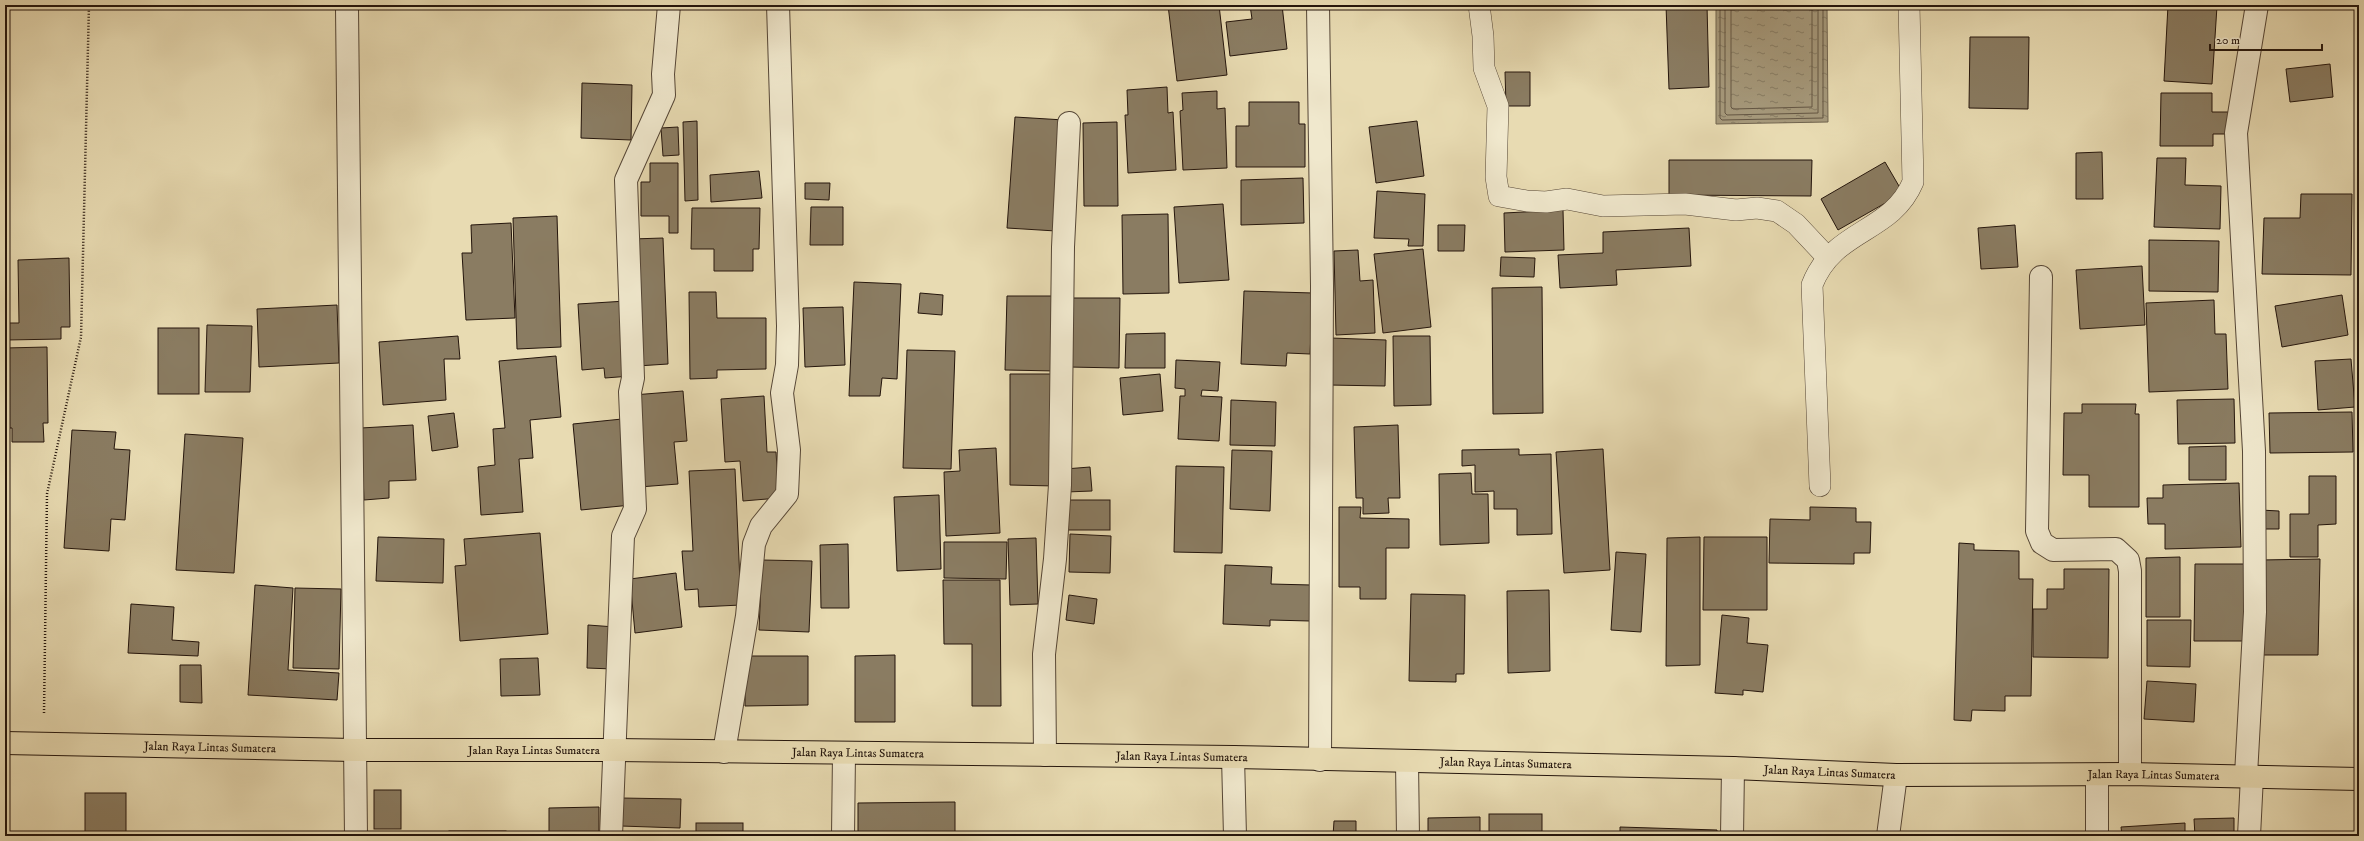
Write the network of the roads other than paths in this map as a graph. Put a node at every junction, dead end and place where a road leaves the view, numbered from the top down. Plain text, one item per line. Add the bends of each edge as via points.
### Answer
1 (669, 5) edge
2 (778, 5) edge
3 (1318, 5) edge
4 (1479, 5) edge
5 (1909, 5) edge
6 (2257, 5) edge
7 (348, 8) dead end
8 (1069, 123) dead end
9 (1827, 257) junction
10 (2041, 277) dead end
11 (1820, 486) dead end
12 (5, 743) edge
13 (354, 750) junction
14 (614, 750) junction
15 (724, 752) junction
16 (844, 754) junction
17 (1045, 755) junction
18 (1233, 757) junction
19 (1320, 760) junction
20 (1407, 762) junction
21 (1733, 768) junction
22 (2130, 774) junction
23 (2097, 775) junction
24 (2249, 775) junction
25 (1896, 776) junction
26 (2359, 778) edge
27 (356, 836) edge
28 (611, 836) edge
29 (843, 836) edge
30 (1235, 836) edge
31 (1408, 836) edge
32 (1732, 836) edge
33 (1888, 836) edge
34 (2097, 836) edge
35 (2249, 836) edge

1 - 14 street via 663,74 664,95 626,180 635,509 623,536
2 - 15 street via 788,326 787,365 782,394 789,450 787,494 761,526 754,544 747,616
3 - 19 street via 1322,286
4 - 9 lane via 1484,68 1498,106 1496,177 1499,196 1546,202 1567,199 1603,206 1685,204 1736,210 1757,208 1776,211 1796,224
5 - 9 lane via 1913,182 1908,196 1889,215 1841,244
6 - 24 street via 2236,133 2254,451 2255,612
7 - 13 street
8 - 17 street via 1063,247 1060,485 1044,654
9 - 11 lane via 1817,271 1812,285
10 - 22 street via 2037,531 2042,543 2053,550 2116,549 2128,560
12 - 13 highway, Jalan Raya Lintas Sumatera
13 - 14 highway, Jalan Raya Lintas Sumatera
13 - 27 street
14 - 15 highway, Jalan Raya Lintas Sumatera
14 - 28 street
15 - 16 highway, Jalan Raya Lintas Sumatera
16 - 17 highway, Jalan Raya Lintas Sumatera
16 - 29 street
17 - 18 highway, Jalan Raya Lintas Sumatera
18 - 19 highway, Jalan Raya Lintas Sumatera
18 - 30 street
19 - 20 highway, Jalan Raya Lintas Sumatera
20 - 21 highway, Jalan Raya Lintas Sumatera
20 - 31 street
21 - 25 highway, Jalan Raya Lintas Sumatera
21 - 32 street
22 - 23 highway, Jalan Raya Lintas Sumatera
22 - 24 highway, Jalan Raya Lintas Sumatera
23 - 25 highway, Jalan Raya Lintas Sumatera
23 - 34 street
24 - 26 highway, Jalan Raya Lintas Sumatera
24 - 35 street
25 - 33 street

